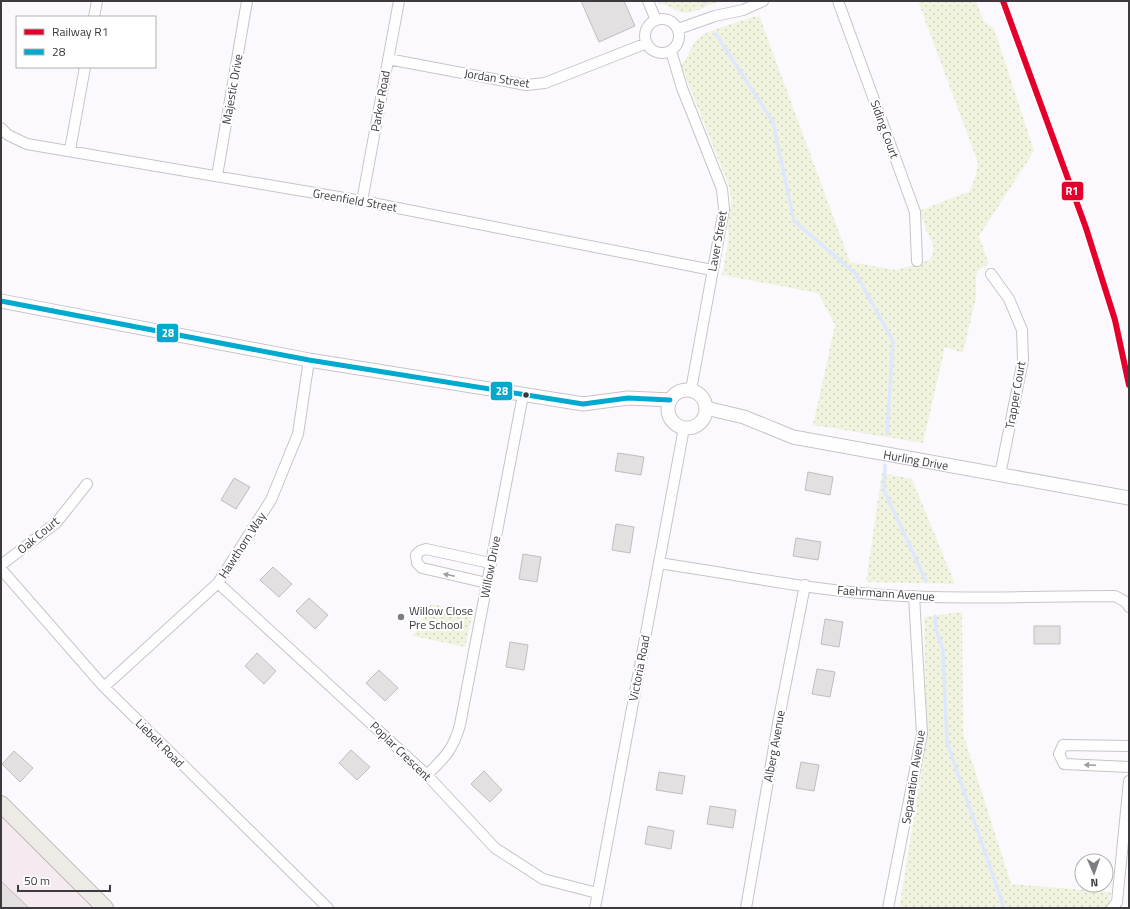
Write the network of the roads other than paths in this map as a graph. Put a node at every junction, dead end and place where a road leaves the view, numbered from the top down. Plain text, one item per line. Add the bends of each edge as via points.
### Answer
1 (97, 1) edge
2 (247, 1) edge
3 (399, 1) edge
4 (648, 1) edge
5 (762, 1) edge
6 (838, 1) edge
7 (94, 16) edge
8 (656, 20) junction
9 (678, 29) junction
10 (646, 43) junction
11 (671, 51) junction
12 (388, 58) junction
13 (85, 68) edge
14 (1, 128) edge
15 (70, 150) junction
16 (218, 176) junction
17 (362, 201) junction
18 (917, 261) dead end
19 (712, 270) junction
20 (991, 274) dead end
21 (1, 301) edge
22 (309, 360) junction
23 (691, 390) junction
24 (523, 396) junction
25 (670, 400) junction
26 (706, 408) junction
27 (684, 428) junction
28 (1000, 474) junction
29 (86, 484) dead end
30 (1129, 498) edge
31 (490, 563) junction
32 (659, 563) junction
33 (1, 565) edge
34 (1, 569) edge
35 (218, 582) junction
36 (487, 583) junction
37 (805, 585) junction
38 (914, 596) junction
39 (1129, 607) edge
40 (104, 687) junction
41 (1129, 746) edge
42 (1129, 767) edge
43 (427, 775) junction
44 (1129, 781) edge
45 (1, 804) edge
46 (597, 893) junction
47 (1114, 907) edge
48 (105, 908) edge
49 (328, 908) edge
50 (595, 908) edge
51 (746, 908) edge
52 (888, 908) edge

1 - 7 street
2 - 16 street, Majestic Drive
3 - 12 street, Parker Road
4 - 8 street
5 - 9 street via 743,10 715,16
6 - 18 street, Siding Court via 915,212
8 - 9 street via 671,21
8 - 10 street via 646,32
9 - 11 street via 678,44
10 - 11 street via 660,53
10 - 12 street, Jordan Street via 545,83 526,85
11 - 19 street, Laver Street via 682,88 722,189 724,209
12 - 17 street, Parker Road
13 - 15 street
14 - 15 street, Greenfield Street via 8,135 28,144
15 - 16 street, Greenfield Street
16 - 17 street, Greenfield Street
17 - 19 street, Greenfield Street
19 - 23 street, Laver Street
20 - 28 street, Trapper Court via 1010,299 1022,330 1023,360
21 - 22 street
22 - 24 street
22 - 35 street, Hawthorn Way via 298,434 271,500
23 - 25 street via 679,391
23 - 26 street via 702,397
24 - 25 street via 583,404 628,398
24 - 31 street, Willow Drive
25 - 27 street via 669,416 672,421
26 - 27 street via 702,421 691,428
26 - 28 street, Hurling Drive via 744,417 793,437
27 - 32 street, Victoria Road
28 - 30 street, Hurling Drive
29 - 33 street, Oak Court via 56,523
31 - 36 street, Willow Drive
36 -> 31 street via 422,568 417,563 416,555 426,549
32 - 37 street, Faehrmann Avenue
32 - 46 street, Victoria Road
34 - 40 street, Liebelt Road
35 - 40 street, Hawthorn Way
35 - 43 street, Poplar Crescent
36 - 43 street, Willow Drive via 465,706 455,741 449,753
37 - 38 street, Faehrmann Avenue via 860,593
37 - 51 street, Alberg Avenue
38 - 39 street, Faehrmann Avenue via 1115,596 1126,602
38 - 52 street, Separation Avenue via 922,734
40 - 49 street, Liebelt Road
42 -> 41 street via 1064,764 1059,754 1063,745
43 - 46 street, Poplar Crescent via 495,848 543,879
44 - 47 street via 1118,894
45 - 48 main road
46 - 50 street, Victoria Road

